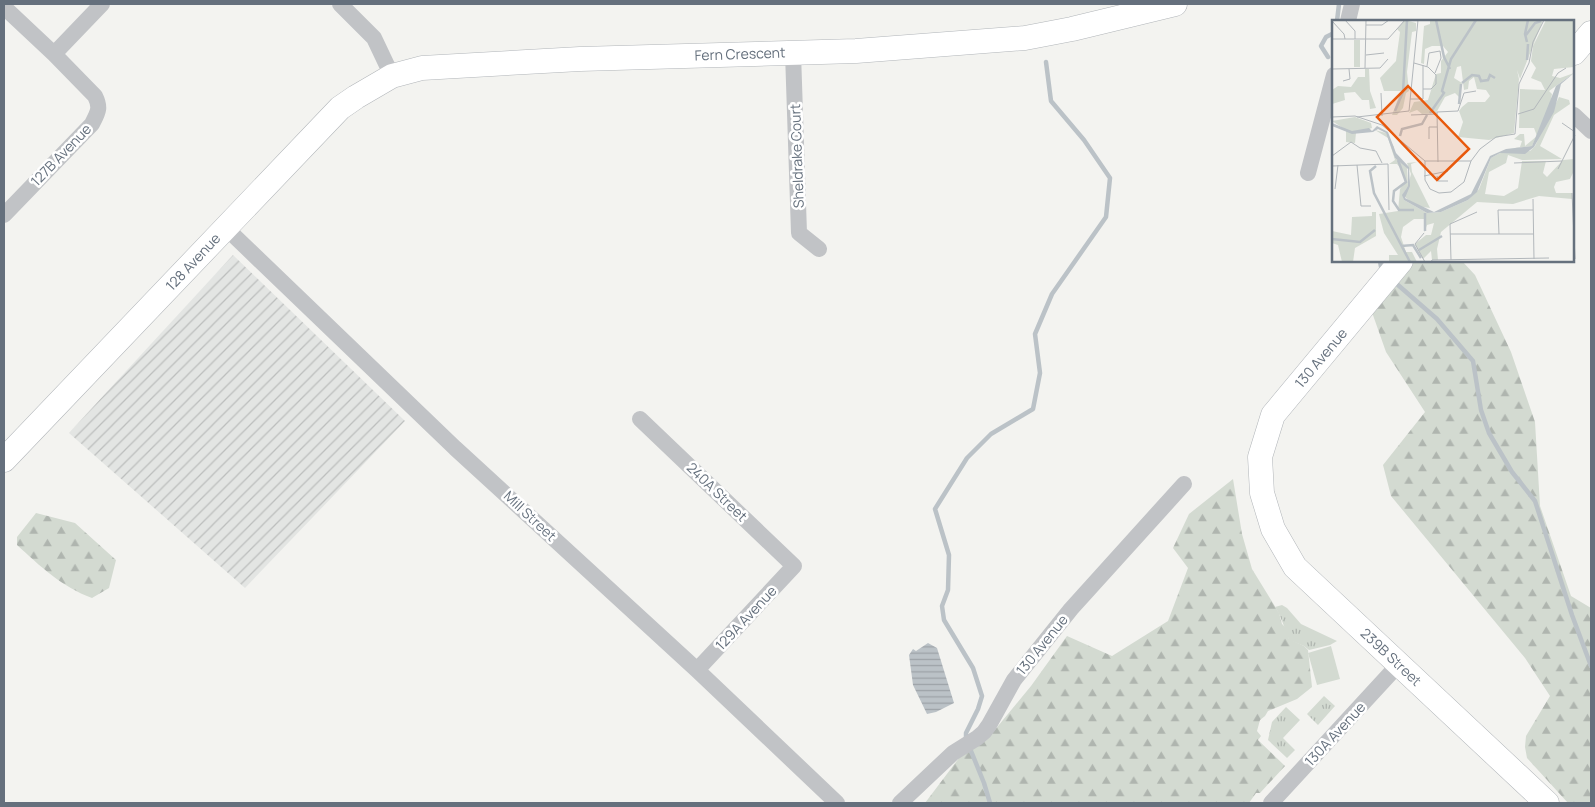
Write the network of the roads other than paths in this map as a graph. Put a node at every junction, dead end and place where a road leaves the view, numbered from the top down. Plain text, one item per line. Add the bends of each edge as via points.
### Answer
1 (102, 4) edge
2 (340, 4) edge
3 (1175, 4) edge
4 (1352, 4) edge
5 (4, 7) edge
6 (1348, 20) edge
7 (1591, 33) edge
8 (793, 52) junction
9 (1575, 53) edge
10 (54, 54) junction
11 (392, 76) junction
12 (1332, 82) edge
13 (1575, 116) edge
14 (1591, 131) edge
15 (1308, 173) dead end
16 (4, 215) edge
17 (225, 227) junction
18 (819, 249) dead end
19 (1400, 262) edge
20 (640, 419) dead end
21 (4, 460) edge
22 (1184, 484) dead end
23 (1262, 493) joint
24 (794, 566) joint
25 (1399, 664) junction
26 (697, 670) junction
27 (837, 803) edge
28 (900, 803) edge
29 (1271, 803) edge
30 (1547, 803) edge

1 - 10 street
2 - 11 street via 374,38
3 - 8 street, Fern Crescent via 1025,38 856,51
4 - 6 street
5 - 10 street
7 - 9 street
8 - 11 street, Fern Crescent via 442,66
8 - 18 street, Sheldrake Court via 799,233
10 - 16 street, 127B Avenue via 95,96 99,104 98,114
11 - 17 street, 128 Avenue via 340,108
12 - 15 street
13 - 14 street
17 - 21 street, 128 Avenue
17 - 26 street, Mill Street via 455,448
19 - 23 street, 130 Avenue via 1273,415 1260,457
20 - 24 street, 240A Street
22 - 28 street, 130 Avenue via 1071,609 1014,680 990,725 977,738 953,753
23 - 25 street, 239B Street via 1273,529 1295,567
24 - 26 street, 129A Avenue
25 - 29 street, 130A Avenue
25 - 30 street, 239B Street
26 - 27 street, Mill Street

